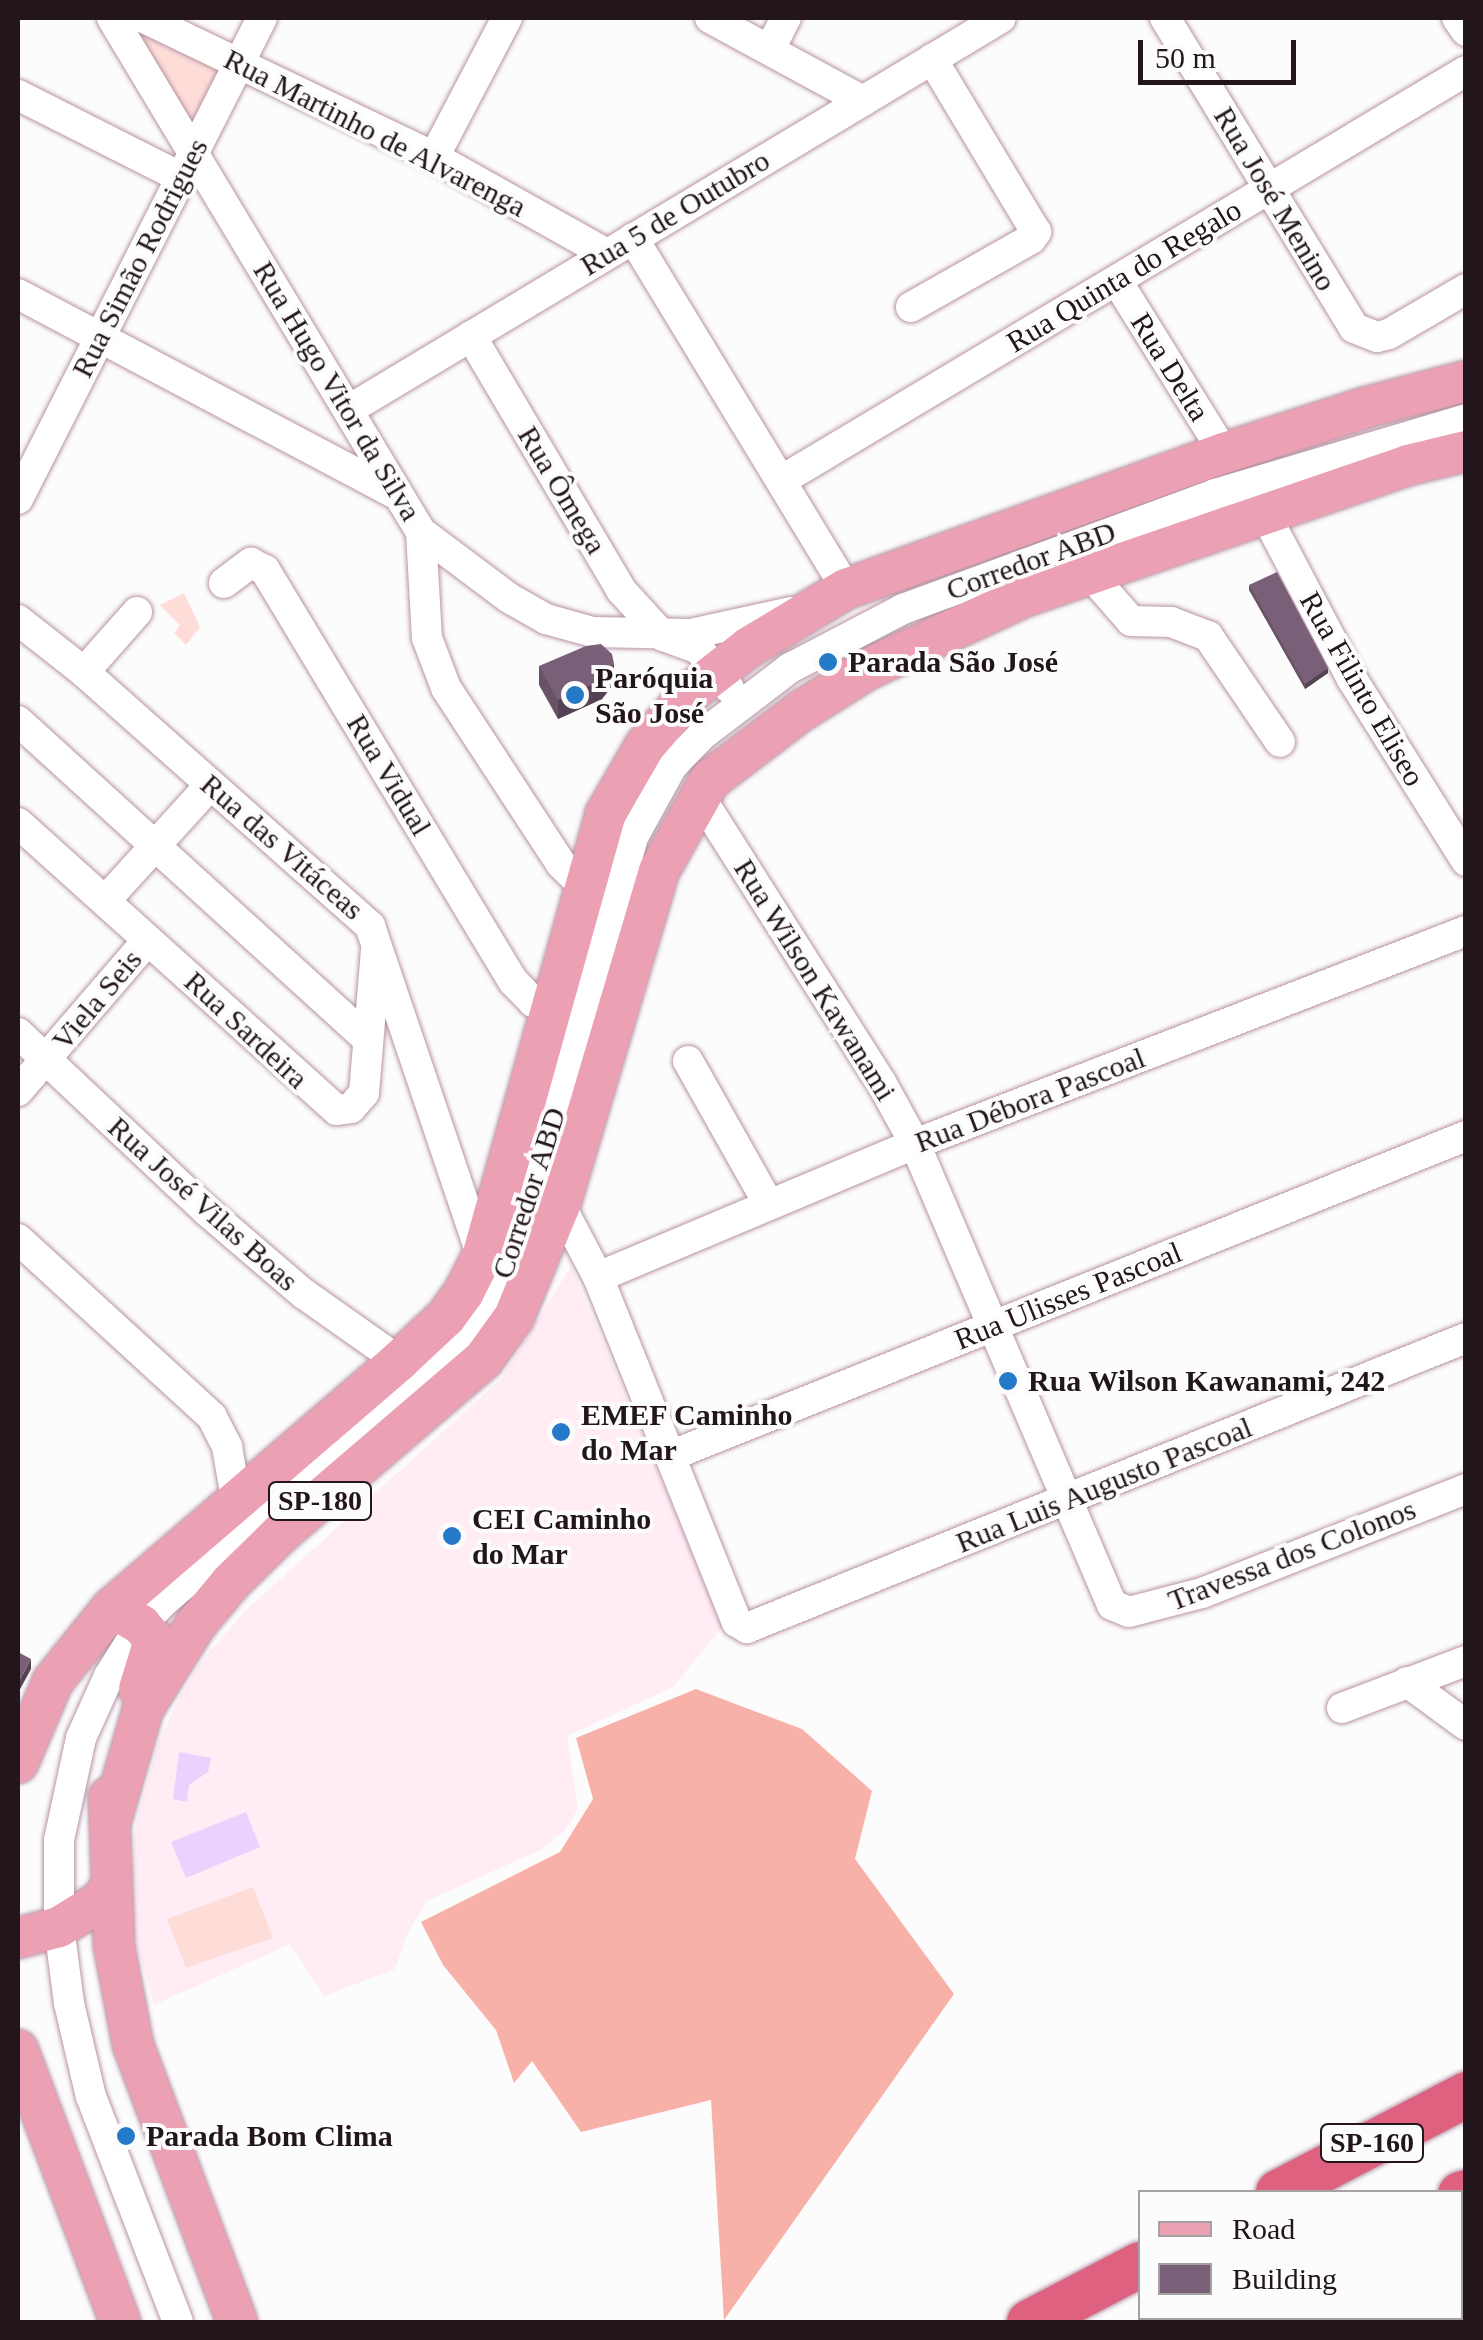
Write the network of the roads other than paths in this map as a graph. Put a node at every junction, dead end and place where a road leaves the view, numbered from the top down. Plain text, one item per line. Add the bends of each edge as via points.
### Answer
1 (112, 18) edge
2 (144, 18) edge
3 (262, 18) edge
4 (508, 18) edge
5 (710, 18) edge
6 (786, 18) edge
7 (1001, 18) edge
8 (1165, 18) edge
9 (1457, 18) edge
10 (1466, 32) edge
11 (770, 48) junction
12 (932, 58) junction
13 (238, 64) junction
14 (1466, 71) edge
15 (18, 95) edge
16 (863, 101) junction
17 (434, 156) junction
18 (186, 164) junction
19 (1268, 189) junction
20 (633, 238) junction
21 (605, 253) junction
22 (1117, 281) junction
23 (1466, 289) edge
24 (18, 294) edge
25 (912, 307) dead end
26 (102, 336) junction
27 (471, 336) junction
28 (1466, 382) edge
29 (350, 409) junction
30 (1466, 418) edge
31 (1466, 450) edge
32 (1224, 453) junction
33 (782, 480) junction
34 (397, 495) junction
35 (18, 499) edge
36 (1265, 514) junction
37 (421, 532) junction
38 (1090, 574) junction
39 (224, 583) dead end
40 (828, 598) junction
41 (136, 612) dead end
42 (18, 620) edge
43 (663, 636) junction
44 (717, 670) junction
45 (84, 672) junction
46 (739, 704) junction
47 (18, 721) edge
48 (1280, 742) dead end
49 (752, 746) junction
50 (210, 785) junction
51 (698, 794) junction
52 (18, 823) edge
53 (1460, 841) edge
54 (155, 844) junction
55 (659, 871) junction
56 (599, 888) junction
57 (105, 901) junction
58 (1466, 931) edge
59 (148, 940) junction
60 (378, 942) junction
61 (552, 1009) junction
62 (18, 1032) edge
63 (368, 1039) junction
64 (47, 1060) junction
65 (688, 1061) dead end
66 (18, 1091) edge
67 (1466, 1136) edge
68 (915, 1144) junction
69 (769, 1205) junction
70 (18, 1239) edge
71 (562, 1248) junction
72 (482, 1258) junction
73 (598, 1276) junction
74 (991, 1327) junction
75 (1466, 1338) edge
76 (400, 1362) junction
77 (670, 1456) junction
78 (1466, 1489) edge
79 (236, 1498) junction
80 (1064, 1501) junction
81 (126, 1616) junction
82 (1466, 1661) edge
83 (1407, 1682) junction
84 (1342, 1708) dead end
85 (1466, 1725) edge
86 (18, 1763) edge
87 (111, 1820) junction
88 (110, 1888) junction
89 (59, 1927) junction
90 (18, 1938) edge
91 (18, 2050) edge
92 (1466, 2094) edge
93 (1282, 2190) edge
94 (125, 2192) junction
95 (1138, 2265) edge
96 (120, 2322) edge
97 (155, 2322) edge
98 (178, 2322) edge
99 (237, 2322) edge
100 (1029, 2322) edge

1 - 18 street, Rua Hugo Vitor da Silva
2 - 13 street, Rua Martinho de Alvarenga
3 - 13 street, Rua Simão Rodrigues
4 - 17 street
5 - 11 street
6 - 11 street
7 - 12 street, Rua 5 de Outubro
8 - 19 street, Rua José Menino
9 - 10 street
11 - 16 street
12 - 16 street, Rua 5 de Outubro
12 - 25 street via 1036,232
13 - 17 street, Rua Martinho de Alvarenga
13 - 18 street, Rua Simão Rodrigues
14 - 19 street, Rua Quinta do Regalo
15 - 18 street
16 - 20 street, Rua 5 de Outubro
17 - 21 street, Rua Martinho de Alvarenga
18 - 26 street, Rua Simão Rodrigues
18 - 29 street, Rua Hugo Vitor da Silva
19 - 22 street, Rua Quinta do Regalo
19 - 23 street, Rua José Menino via 1354,328 1377,338 1389,334
20 - 21 street, Rua 5 de Outubro
20 - 33 street
21 - 27 street, Rua 5 de Outubro
22 - 32 street, Rua Delta
22 - 33 street, Rua Quinta do Regalo
24 - 26 street
26 - 34 street
26 - 35 street, Rua Simão Rodrigues
27 - 29 street, Rua 5 de Outubro
27 - 43 street, Rua Ômega via 621,590
28 - 32 main road
29 - 34 street, Rua Hugo Vitor da Silva
30 - 46 street, Corredor ABD via 1215,494 943,593 822,649
31 - 36 main road
32 - 40 main road
33 - 40 street
34 - 37 street, Rua Hugo Vitor da Silva
36 - 38 main road
36 - 53 street, Rua Filinto Eliseo via 1352,680
37 - 43 street, Rua Hugo Vitor da Silva via 546,619 593,632
37 - 56 street via 433,662 542,837
38 - 48 street via 1131,620 1171,622 1208,636
38 - 49 main road via 1023,597 868,669
39 - 61 street, Rua Vidual via 251,563 265,570 514,982 533,1002
40 - 43 street, Rua Hugo Vitor da Silva via 718,630
40 - 44 main road
41 - 45 street
42 - 45 street, Rua das Vitáceas
43 - 44 street, Rua Hugo Vitor da Silva via 699,649
44 - 46 street, Rua Hugo Vitor da Silva
44 - 56 main road via 645,746 605,816
45 - 50 street, Rua das Vitáceas
46 - 49 street, Rua Hugo Vitor da Silva
46 - 56 street, Corredor ABD via 672,766
47 - 54 street
49 - 51 main road
50 - 54 street
50 - 60 street, Rua das Vitáceas via 364,918
51 - 55 main road
51 - 68 street, Rua Wilson Kawanami
52 - 57 street, Rua Sardeira
54 - 57 street
54 - 63 street
55 - 56 street
55 - 71 main road, SP-180 via 560,1204
56 - 61 main road
56 - 81 street, Corredor ABD via 526,1223 498,1290 443,1360
57 - 59 street, Rua Sardeira
58 - 68 street, Rua Débora Pascoal
59 - 63 street, Rua Sardeira via 337,1110 351,1108 364,1093
59 - 64 street, Viela Seis
60 - 63 street, Rua Sardeira
60 - 72 street, Rua das Vitáceas
61 - 72 main road
62 - 64 street, Rua José Vilas Boas
64 - 66 street, Viela Seis
64 - 76 street, Rua José Vilas Boas via 304,1294
65 - 69 street
67 - 74 street, Rua Ulisses Pascoal
68 - 69 street, Rua Débora Pascoal
68 - 74 street, Rua Wilson Kawanami
69 - 73 street, Rua Débora Pascoal
70 - 79 street via 212,1418 228,1447
71 - 73 street
71 - 87 main road, SP-180 via 483,1360 282,1532 196,1624 143,1709
72 - 76 main road via 446,1316
73 - 77 street
74 - 77 street, Rua Ulisses Pascoal
74 - 80 street, Rua Wilson Kawanami
75 - 80 street, Rua Luis Augusto Pascoal
76 - 79 main road
77 - 80 street, Rua Luis Augusto Pascoal via 741,1626 754,1627
78 - 80 street, Travessa dos Colonos via 1202,1593 1129,1612 1107,1598
79 - 81 main road
81 - 86 main road via 54,1681
81 - 87 main road via 154,1640 154,1650 116,1750
81 - 89 street, Corredor ABD via 77,1754 60,1840
82 - 83 street
83 - 84 street
83 - 85 street
87 - 88 main road, SP-180
88 - 89 main road
88 - 99 main road, SP-180 via 133,2045
89 - 90 main road
89 - 94 street, Corredor ABD via 78,2050
91 - 96 main road
92 - 93 highway, SP-160
94 - 97 street via 123,2222
94 - 98 street, Corredor ABD
95 - 100 highway

